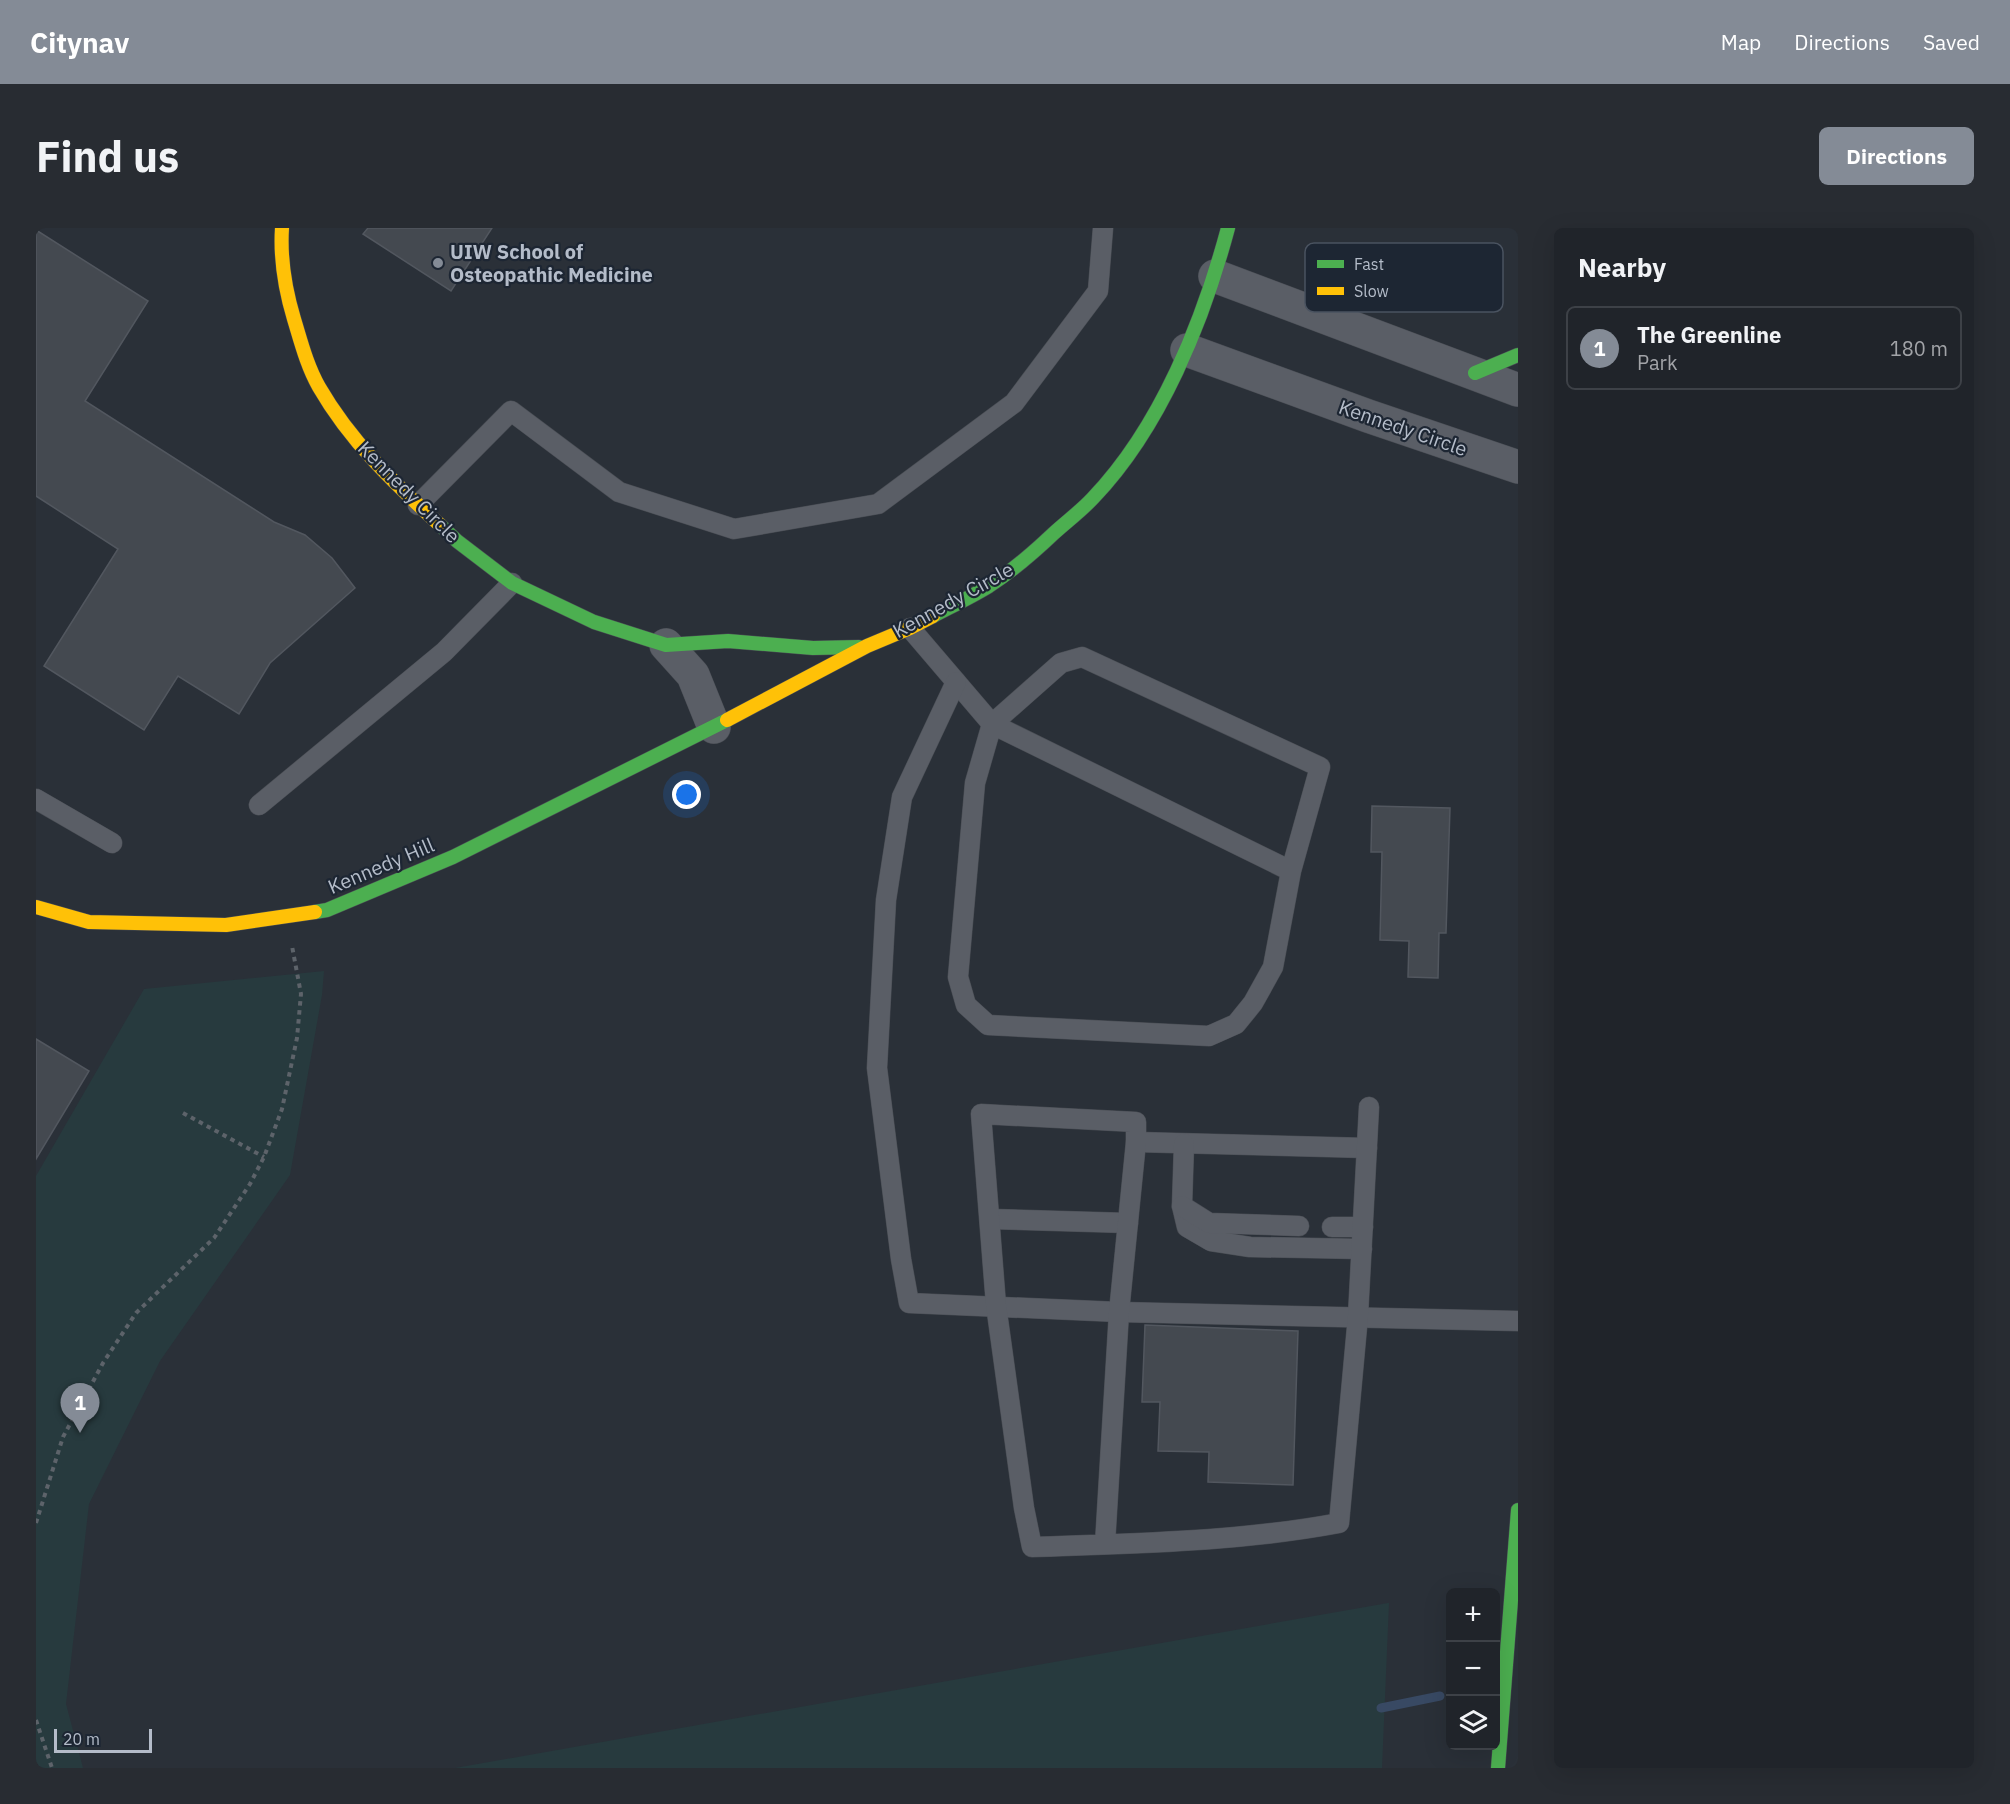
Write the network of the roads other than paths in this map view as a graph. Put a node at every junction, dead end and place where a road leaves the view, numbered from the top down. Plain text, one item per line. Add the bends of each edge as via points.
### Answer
1 (282, 228) edge
2 (1103, 228) edge
3 (1228, 228) edge
4 (1215, 276) junction
5 (1305, 310) edge
6 (1311, 312) edge
7 (1187, 350) junction
8 (1518, 355) edge
9 (1474, 373) junction
10 (1518, 390) edge
11 (1518, 467) edge
12 (418, 505) junction
13 (512, 584) junction
14 (910, 628) junction
15 (666, 645) junction
16 (867, 646) junction
17 (956, 682) junction
18 (992, 724) junction
19 (714, 727) junction
20 (36, 799) edge
21 (259, 805) dead end
22 (112, 843) dead end
23 (1291, 871) junction
24 (36, 907) edge
25 (1369, 1107) dead end
26 (1136, 1142) junction
27 (1184, 1144) junction
28 (1367, 1148) junction
29 (1182, 1206) junction
30 (990, 1219) junction
31 (1128, 1223) junction
32 (1299, 1226) dead end
33 (1332, 1227) dead end
34 (1364, 1227) junction
35 (1362, 1249) junction
36 (996, 1305) junction
37 (1119, 1312) junction
38 (1358, 1316) junction
39 (1518, 1321) edge
40 (1518, 1510) edge
41 (1105, 1544) junction
42 (1498, 1768) edge

1 - 12 street, Kennedy Circle via 286,291 303,350 319,387 358,443
2 - 12 lane via 1098,291 1014,403 878,504 734,529 619,492 511,411
3 - 4 street, Kennedy Circle
4 - 5 street
4 - 7 street, Kennedy Circle
6 - 9 street
7 - 11 street, Kennedy Circle
7 - 14 street, Kennedy Circle via 1152,417 1093,498 999,578
8 - 9 street
9 - 10 street
12 - 13 street, Kennedy Circle
13 - 15 street, Kennedy Circle via 594,622
13 - 21 lane via 444,652
14 - 16 street, Kennedy Circle
14 - 17 lane
15 - 16 street, Kennedy Circle via 728,640 813,648
15 - 19 street via 693,675
16 - 19 street, Kennedy Circle
17 - 18 lane
17 - 36 lane via 902,797 886,900 878,1068 909,1303
18 - 23 lane
18 - 23 lane via 1061,663 1082,657 1320,767
18 - 23 lane via 975,783 958,977 966,1005 988,1025 1209,1036 1236,1024 1274,967
19 - 24 street, Kennedy Hill via 453,857 327,910 226,925 89,922
20 - 22 lane
25 - 28 lane
26 - 27 lane
26 - 30 lane via 1136,1122 981,1114
26 - 31 lane
27 - 28 lane
27 - 29 lane
28 - 34 lane
29 - 32 lane via 1209,1223
29 - 35 lane via 1187,1227 1211,1241 1250,1247
30 - 31 lane
30 - 36 lane
31 - 37 lane
33 - 34 lane
34 - 35 lane
35 - 38 lane
36 - 37 lane
36 - 41 lane via 1032,1547
37 - 38 lane
37 - 41 lane
38 - 39 lane
38 - 41 lane via 1339,1523 1170,1543
40 - 42 street

